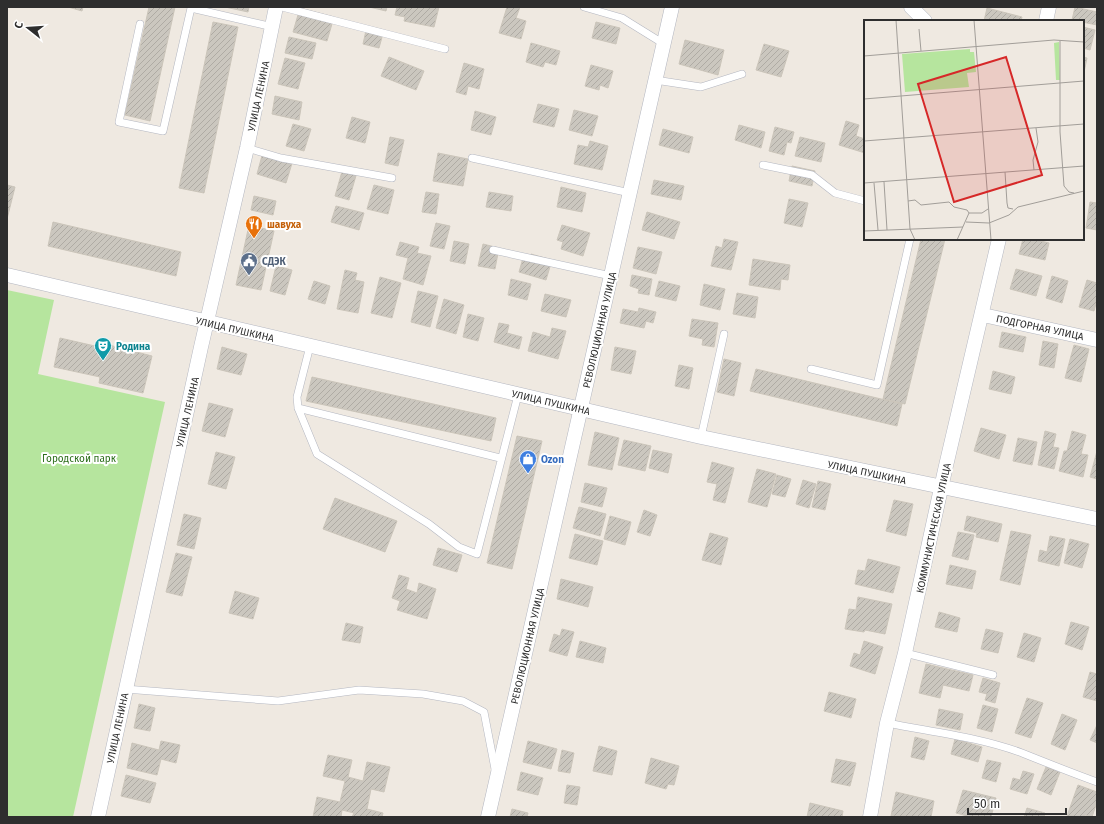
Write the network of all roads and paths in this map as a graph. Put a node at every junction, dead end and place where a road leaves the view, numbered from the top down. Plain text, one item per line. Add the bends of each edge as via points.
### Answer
1 (276, 7) edge
2 (282, 7) edge
3 (584, 7) edge
4 (672, 7) edge
5 (912, 7) edge
6 (1049, 7) edge
7 (924, 20) edge
8 (1046, 20) edge
9 (140, 24) dead end
10 (273, 27) junction
11 (664, 44) junction
12 (445, 49) dead end
13 (742, 74) dead end
14 (654, 80) junction
15 (247, 148) junction
16 (472, 158) dead end
17 (763, 165) dead end
18 (392, 178) dead end
19 (630, 193) junction
20 (864, 201) edge
21 (910, 240) edge
22 (1000, 240) edge
23 (493, 250) dead end
24 (7, 275) edge
25 (611, 276) junction
26 (983, 315) junction
27 (207, 322) junction
28 (724, 334) dead end
29 (1097, 340) edge
30 (310, 346) junction
31 (811, 369) dead end
32 (518, 395) junction
33 (298, 408) junction
34 (581, 410) junction
35 (701, 437) junction
36 (500, 458) junction
37 (941, 488) junction
38 (1097, 519) edge
39 (905, 653) junction
40 (993, 675) dead end
41 (125, 689) junction
42 (887, 723) junction
43 (498, 778) junction
44 (1097, 782) edge
45 (98, 817) edge
46 (488, 817) edge
47 (870, 817) edge

1 - 10 street, УЛИЦА ЛЕНИНА
2 - 12 lane
3 - 11 lane via 622,18
4 - 11 street, РЕВОЛЮЦИОННАЯ УЛИЦА
5 - 7 street
6 - 8 street
9 - 10 lane via 119,122 163,131 191,8
10 - 15 street, УЛИЦА ЛЕНИНА
11 - 14 street, РЕВОЛЮЦИОННАЯ УЛИЦА
13 - 14 lane via 701,87
14 - 19 street, РЕВОЛЮЦИОННАЯ УЛИЦА
15 - 18 lane via 281,158
15 - 27 street, УЛИЦА ЛЕНИНА
16 - 19 lane
17 - 20 lane via 812,175 835,194
19 - 25 street, РЕВОЛЮЦИОННАЯ УЛИЦА
21 - 31 lane via 877,385
22 - 26 street, КОММУНИСТИЧЕСКАЯ УЛИЦА
23 - 25 lane
24 - 27 street, УЛИЦА ПУШКИНА
25 - 34 street, РЕВОЛЮЦИОННАЯ УЛИЦА
26 - 29 street, ПОДГОРНАЯ УЛИЦА
26 - 37 street, КОММУНИСТИЧЕСКАЯ УЛИЦА
27 - 30 street, УЛИЦА ПУШКИНА
27 - 41 street, УЛИЦА ЛЕНИНА
28 - 35 lane
30 - 32 street, УЛИЦА ПУШКИНА
30 - 33 lane via 296,397
32 - 34 street, УЛИЦА ПУШКИНА
32 - 36 lane
33 - 36 lane
33 - 36 lane via 317,454 429,524 459,547 477,554
34 - 35 street, УЛИЦА ПУШКИНА
34 - 43 street, РЕВОЛЮЦИОННАЯ УЛИЦА
35 - 37 street, УЛИЦА ПУШКИНА
37 - 38 street, УЛИЦА ПУШКИНА
37 - 39 street, КОММУНИСТИЧЕСКАЯ УЛИЦА
39 - 40 lane
39 - 42 street, КОММУНИСТИЧЕСКАЯ УЛИЦА
41 - 43 lane via 278,701 359,690 423,694 463,701 484,712
41 - 45 street, УЛИЦА ЛЕНИНА
42 - 44 lane via 964,737 1022,753
42 - 47 street, КОММУНИСТИЧЕСКАЯ УЛИЦА
43 - 46 street, РЕВОЛЮЦИОННАЯ УЛИЦА

